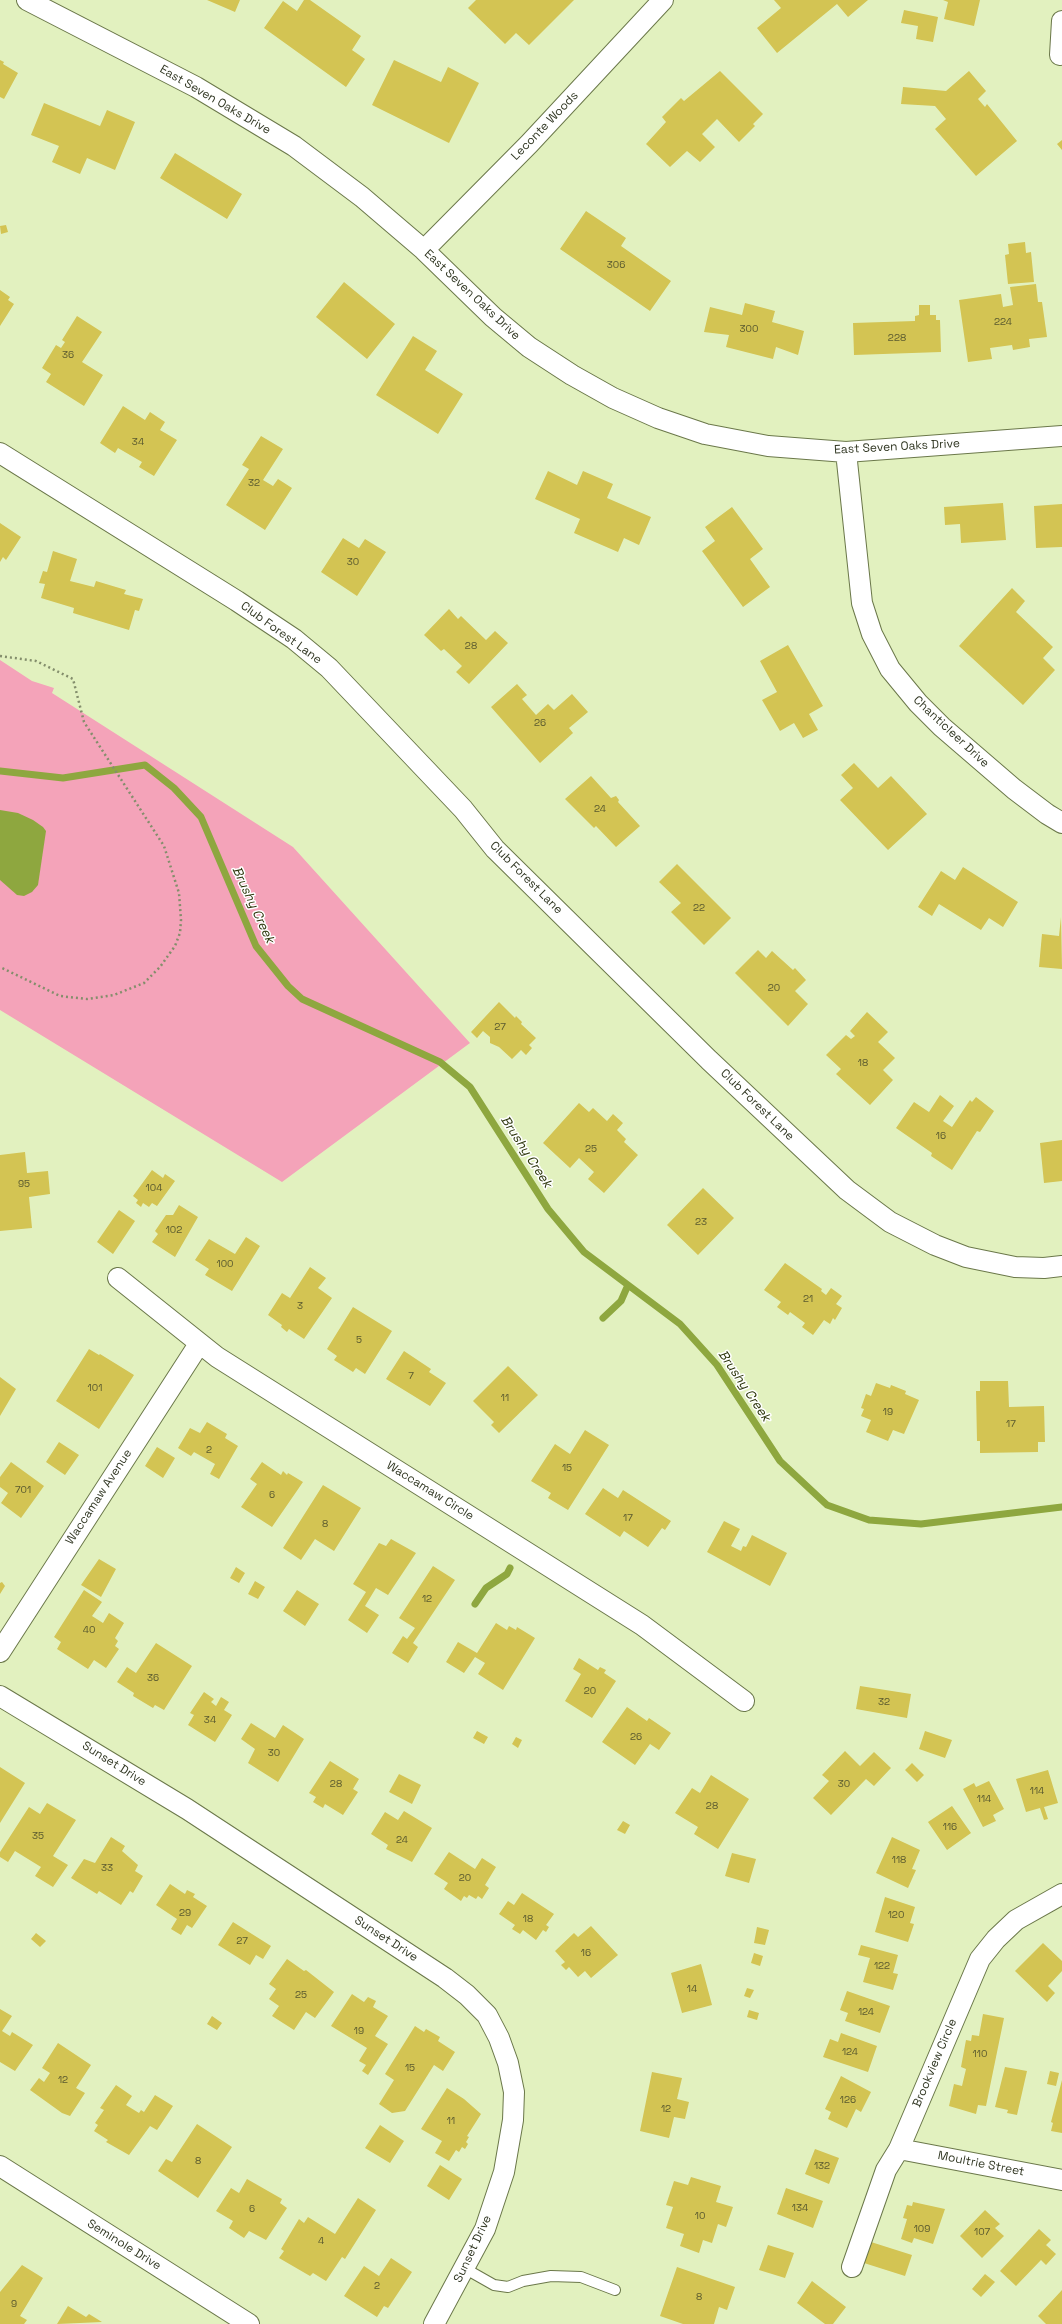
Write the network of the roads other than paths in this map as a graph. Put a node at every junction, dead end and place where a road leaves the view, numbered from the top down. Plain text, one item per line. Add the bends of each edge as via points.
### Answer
1 (27, 0) edge
2 (663, 0) edge
3 (1062, 21) edge
4 (1060, 55) dead end
5 (424, 250) junction
6 (1062, 436) edge
7 (846, 452) junction
8 (0, 453) edge
9 (1062, 823) edge
10 (1062, 1266) edge
11 (118, 1278) dead end
12 (199, 1344) junction
13 (0, 1652) edge
14 (0, 1696) edge
15 (744, 1701) dead end
16 (1062, 1894) edge
17 (900, 2148) junction
18 (0, 2166) edge
19 (1062, 2180) edge
20 (852, 2267) dead end
21 (464, 2268) junction
22 (615, 2290) dead end
23 (249, 2324) edge
24 (434, 2324) edge

1 - 5 street, East Seven Oaks Drive via 241,112 294,146 362,197
2 - 5 street, Leconte Woods via 529,144
3 - 4 street
5 - 7 street, East Seven Oaks Drive via 493,317 530,347 572,376 613,398 658,418 705,434 768,446
6 - 7 street, East Seven Oaks Drive
7 - 9 street, Chanticleer Drive via 862,603 872,634 890,669 918,704 942,727 1014,789
8 - 10 street, Club Forest Lane via 237,601 294,639 329,668 463,809 495,849 709,1060 847,1190 890,1222 935,1245 966,1257 1015,1267
11 - 12 street, Waccamaw Circle
12 - 13 street, Waccamaw Avenue
12 - 15 street, Waccamaw Circle via 642,1625
14 - 21 street, Sunset Drive via 187,1809 438,1973 467,1995 487,2016 500,2038 508,2063 514,2092 513,2120 504,2172 484,2229
16 - 17 street, Brookview Circle via 1016,1920 980,1959
17 - 19 street, Moultrie Street
17 - 20 street, Brookview Circle via 886,2170
18 - 23 street, Seminole Drive
21 - 22 lane via 494,2286 508,2287 523,2281 551,2276 580,2277
21 - 24 street, Sunset Drive

